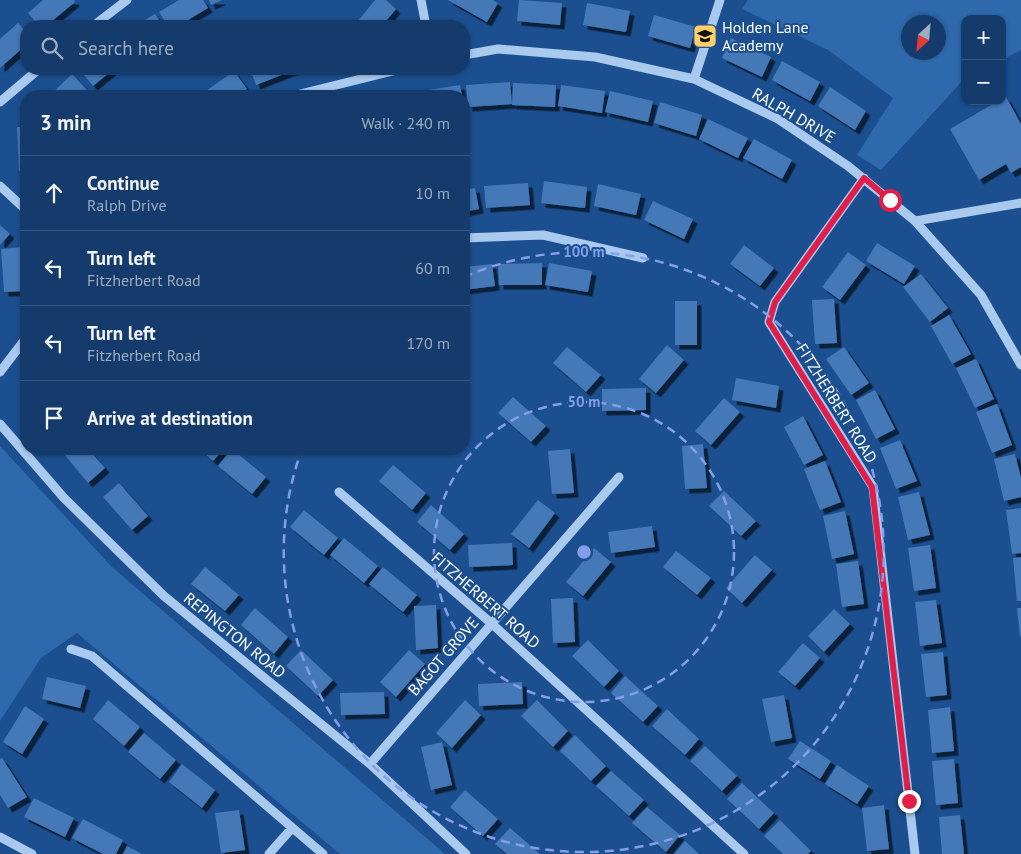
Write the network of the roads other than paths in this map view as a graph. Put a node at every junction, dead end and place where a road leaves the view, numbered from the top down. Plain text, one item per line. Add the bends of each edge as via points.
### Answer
1 (127, 0) edge
2 (422, 0) edge
3 (720, 0) edge
4 (101, 20) edge
5 (425, 20) edge
6 (470, 54) edge
7 (31, 75) edge
8 (377, 75) edge
9 (694, 79) junction
10 (316, 90) edge
11 (0, 102) edge
12 (864, 178) junction
13 (0, 186) edge
14 (1021, 203) edge
15 (20, 204) edge
16 (915, 221) junction
17 (470, 238) edge
18 (643, 258) dead end
19 (20, 346) edge
20 (1021, 364) edge
21 (0, 372) edge
22 (0, 424) edge
23 (20, 447) edge
24 (27, 455) edge
25 (619, 477) dead end
26 (340, 492) dead end
27 (491, 623) junction
28 (71, 649) dead end
29 (370, 764) junction
30 (292, 828) junction
31 (0, 837) edge
32 (32, 854) edge
33 (269, 854) edge
34 (323, 854) edge
35 (466, 854) edge
36 (744, 854) edge
37 (915, 854) edge

1 - 4 street
2 - 5 street
3 - 9 street
6 - 9 street, RALPH DRIVE via 498,49 595,57
7 - 11 street
8 - 10 street
9 - 12 street, RALPH DRIVE via 778,119
12 - 16 street, RALPH DRIVE
12 - 37 street, FITZHERBERT ROAD via 775,302 769,322 872,487
13 - 15 street
14 - 16 street
16 - 20 street, RALPH DRIVE via 981,295
17 - 18 street via 543,235
19 - 21 street
22 - 23 street, REPINGTON ROAD
24 - 29 street, REPINGTON ROAD via 64,498 164,596
25 - 27 street, BAGOT GROVE
26 - 27 street, FITZHERBERT ROAD
27 - 29 street, BAGOT GROVE
27 - 36 street, FITZHERBERT ROAD
28 - 30 street via 92,656
29 - 35 street, REPINGTON ROAD
30 - 33 street
30 - 34 street
31 - 32 street

